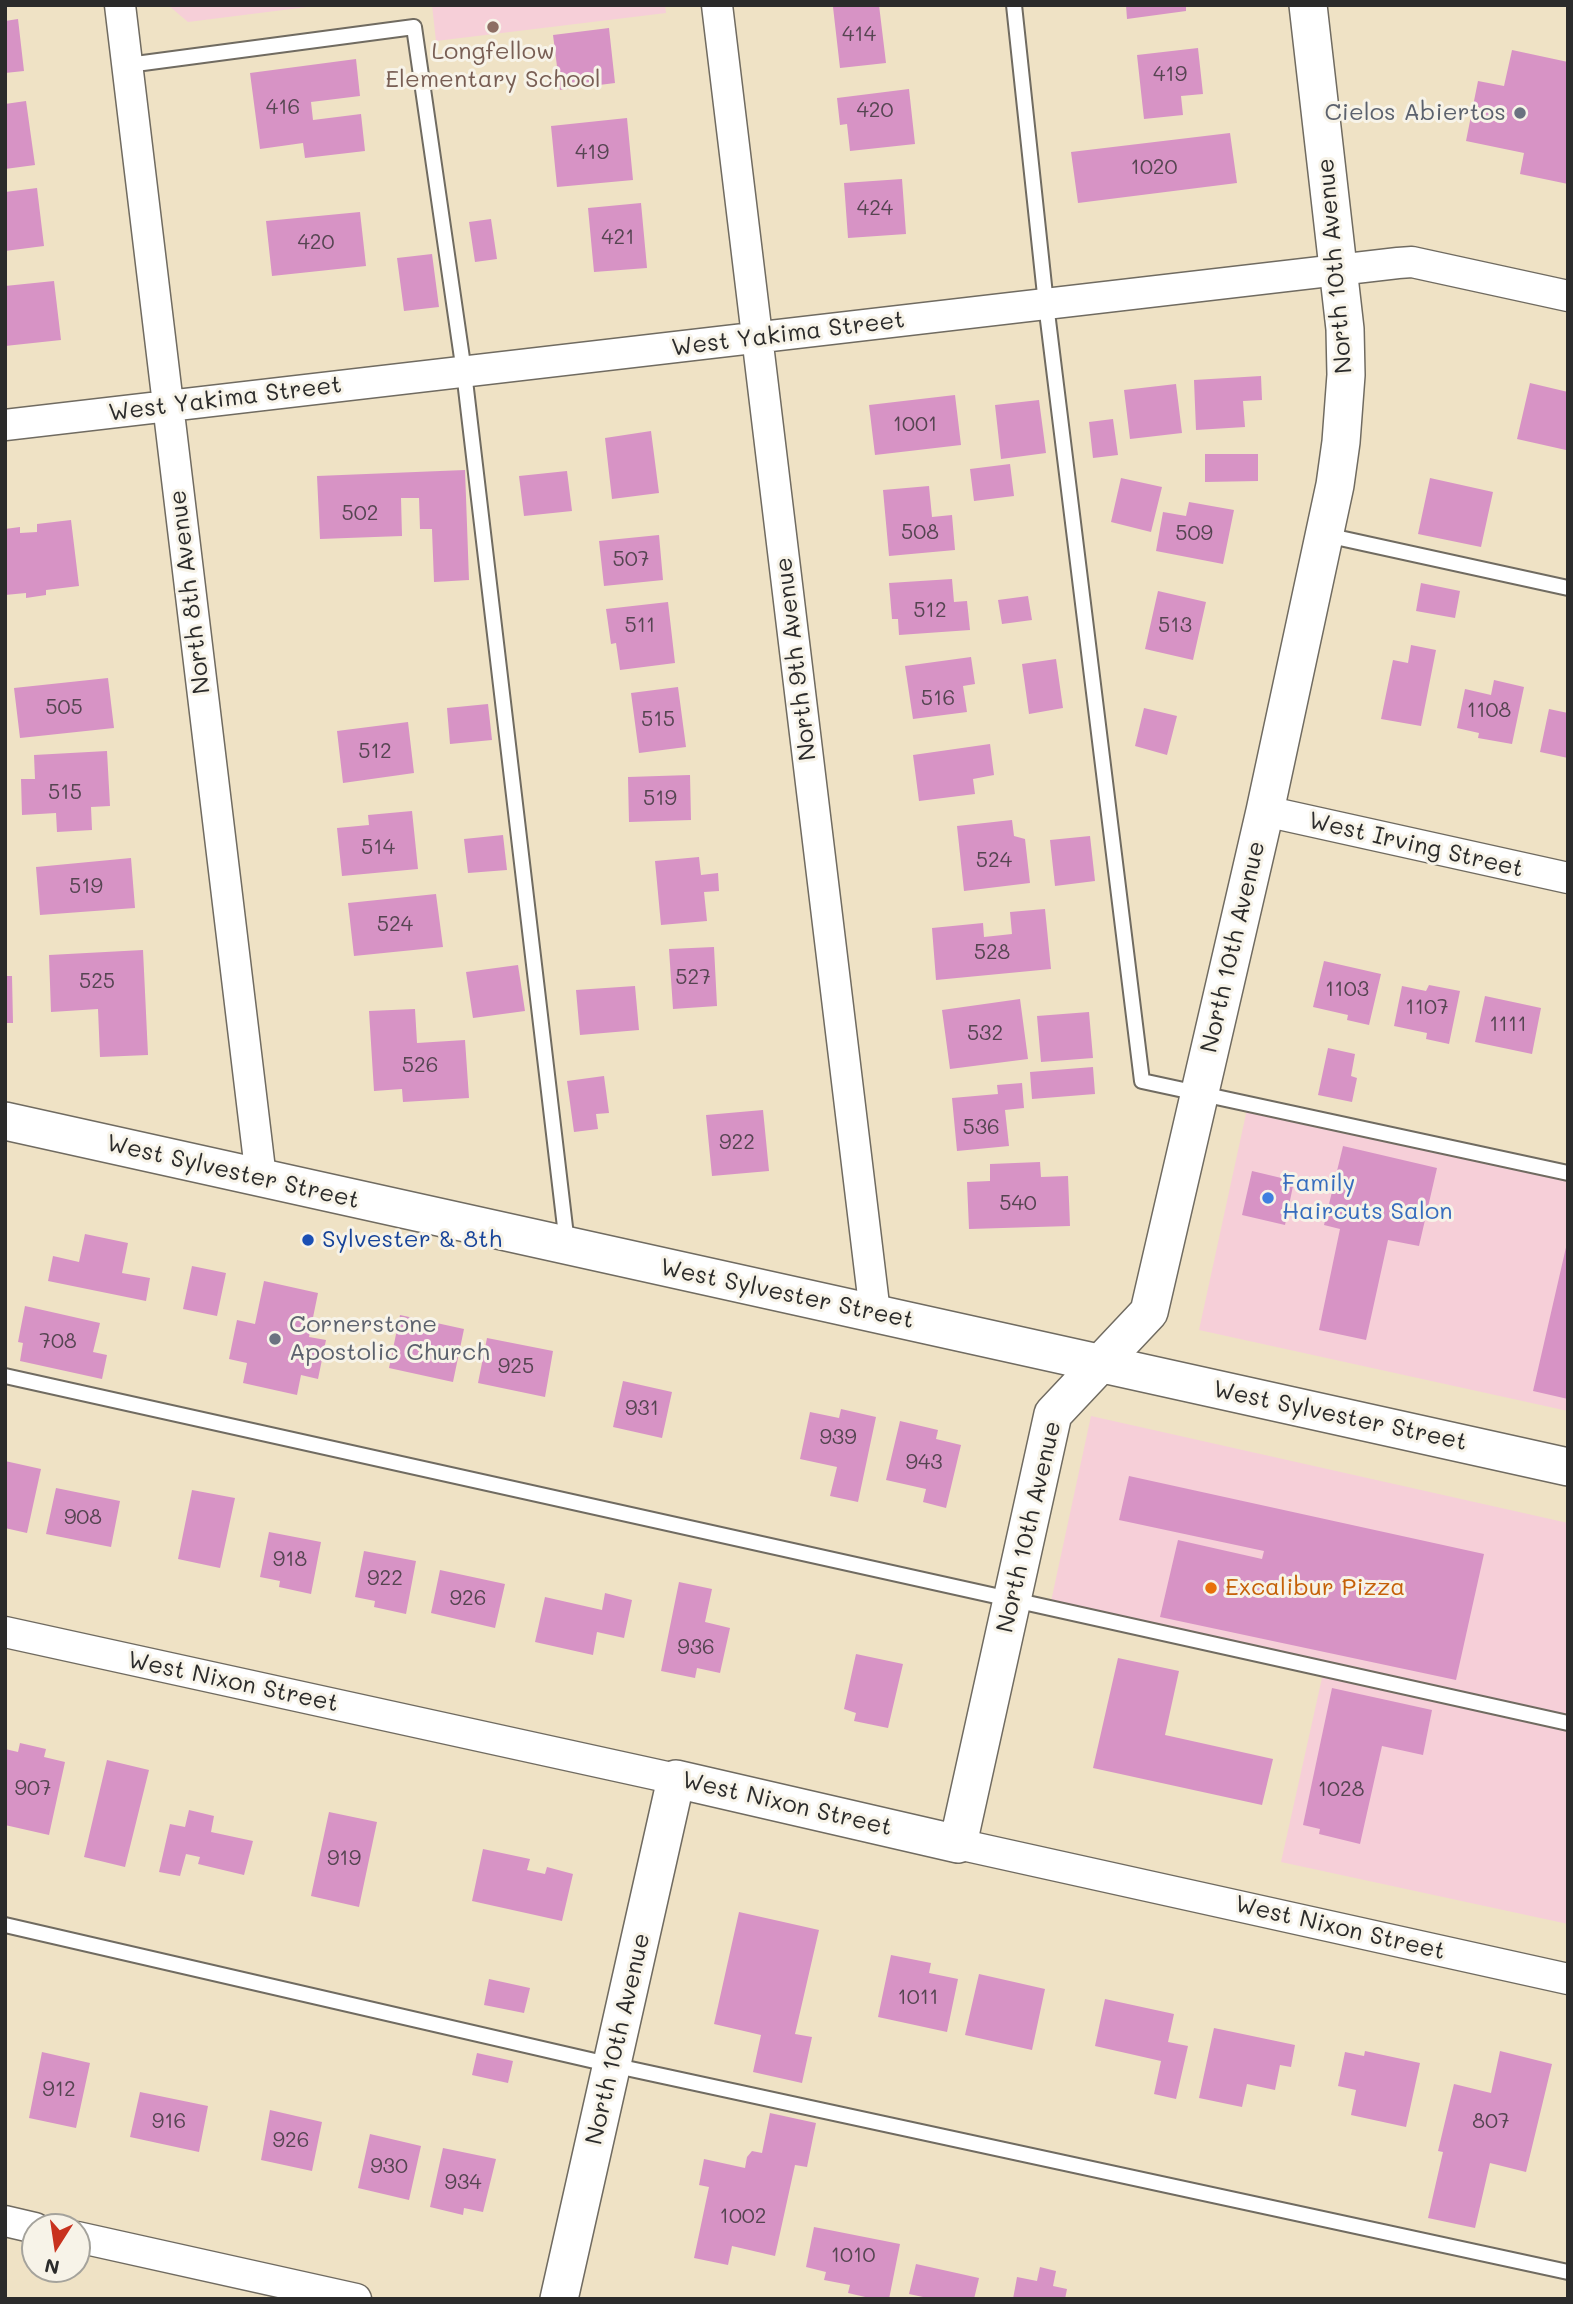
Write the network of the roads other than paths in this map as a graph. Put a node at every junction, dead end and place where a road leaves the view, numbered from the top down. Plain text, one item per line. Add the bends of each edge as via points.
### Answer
1 (120, 5) edge
2 (717, 5) edge
3 (1014, 5) edge
4 (1308, 5) edge
5 (128, 65) junction
6 (1340, 269) junction
7 (1568, 296) edge
8 (1046, 304) junction
9 (757, 337) junction
10 (464, 372) junction
11 (168, 406) junction
12 (5, 425) edge
13 (1324, 535) junction
14 (1568, 588) edge
15 (1265, 811) junction
16 (1568, 878) edge
17 (1199, 1093) junction
18 (5, 1121) edge
19 (1568, 1173) edge
20 (261, 1178) junction
21 (567, 1245) junction
22 (875, 1313) junction
23 (1100, 1363) junction
24 (5, 1376) edge
25 (1568, 1467) edge
26 (1012, 1599) junction
27 (5, 1633) edge
28 (1568, 1723) edge
29 (676, 1779) junction
30 (958, 1844) junction
31 (5, 1925) edge
32 (1568, 1979) edge
33 (612, 2065) junction
34 (91, 2240) edge
35 (1568, 2272) edge
36 (356, 2299) edge
37 (559, 2299) edge

1 - 5 street, North 8th Avenue
2 - 9 street, North 9th Avenue
3 - 8 lane
4 - 6 street, North 10th Avenue
5 - 10 lane via 415,27
5 - 11 street, North 8th Avenue
6 - 7 street, West Yakima Street via 1412,262
6 - 8 street, West Yakima Street
6 - 13 street, North 10th Avenue via 1345,410
8 - 9 street, West Yakima Street
8 - 17 lane via 1142,1080
9 - 10 street, West Yakima Street
9 - 22 street, North 9th Avenue
10 - 11 street, West Yakima Street
10 - 21 lane
11 - 12 street, West Yakima Street
11 - 20 street, North 8th Avenue
13 - 14 lane
13 - 15 street, North 10th Avenue
15 - 16 street, West Irving Street
15 - 17 street, North 10th Avenue
17 - 19 lane
17 - 23 street, North 10th Avenue via 1149,1312
18 - 20 street, West Sylvester Street
20 - 21 street, West Sylvester Street
21 - 22 street, West Sylvester Street
22 - 23 street, West Sylvester Street
23 - 25 street, West Sylvester Street
23 - 26 street, North 10th Avenue via 1053,1414
24 - 26 lane
26 - 28 lane
26 - 30 street, North 10th Avenue
27 - 29 street, West Nixon Street
29 - 30 street, West Nixon Street
29 - 33 street, North 10th Avenue
30 - 32 street, West Nixon Street
31 - 33 lane
33 - 35 lane
33 - 37 street, North 10th Avenue
34 - 36 street

